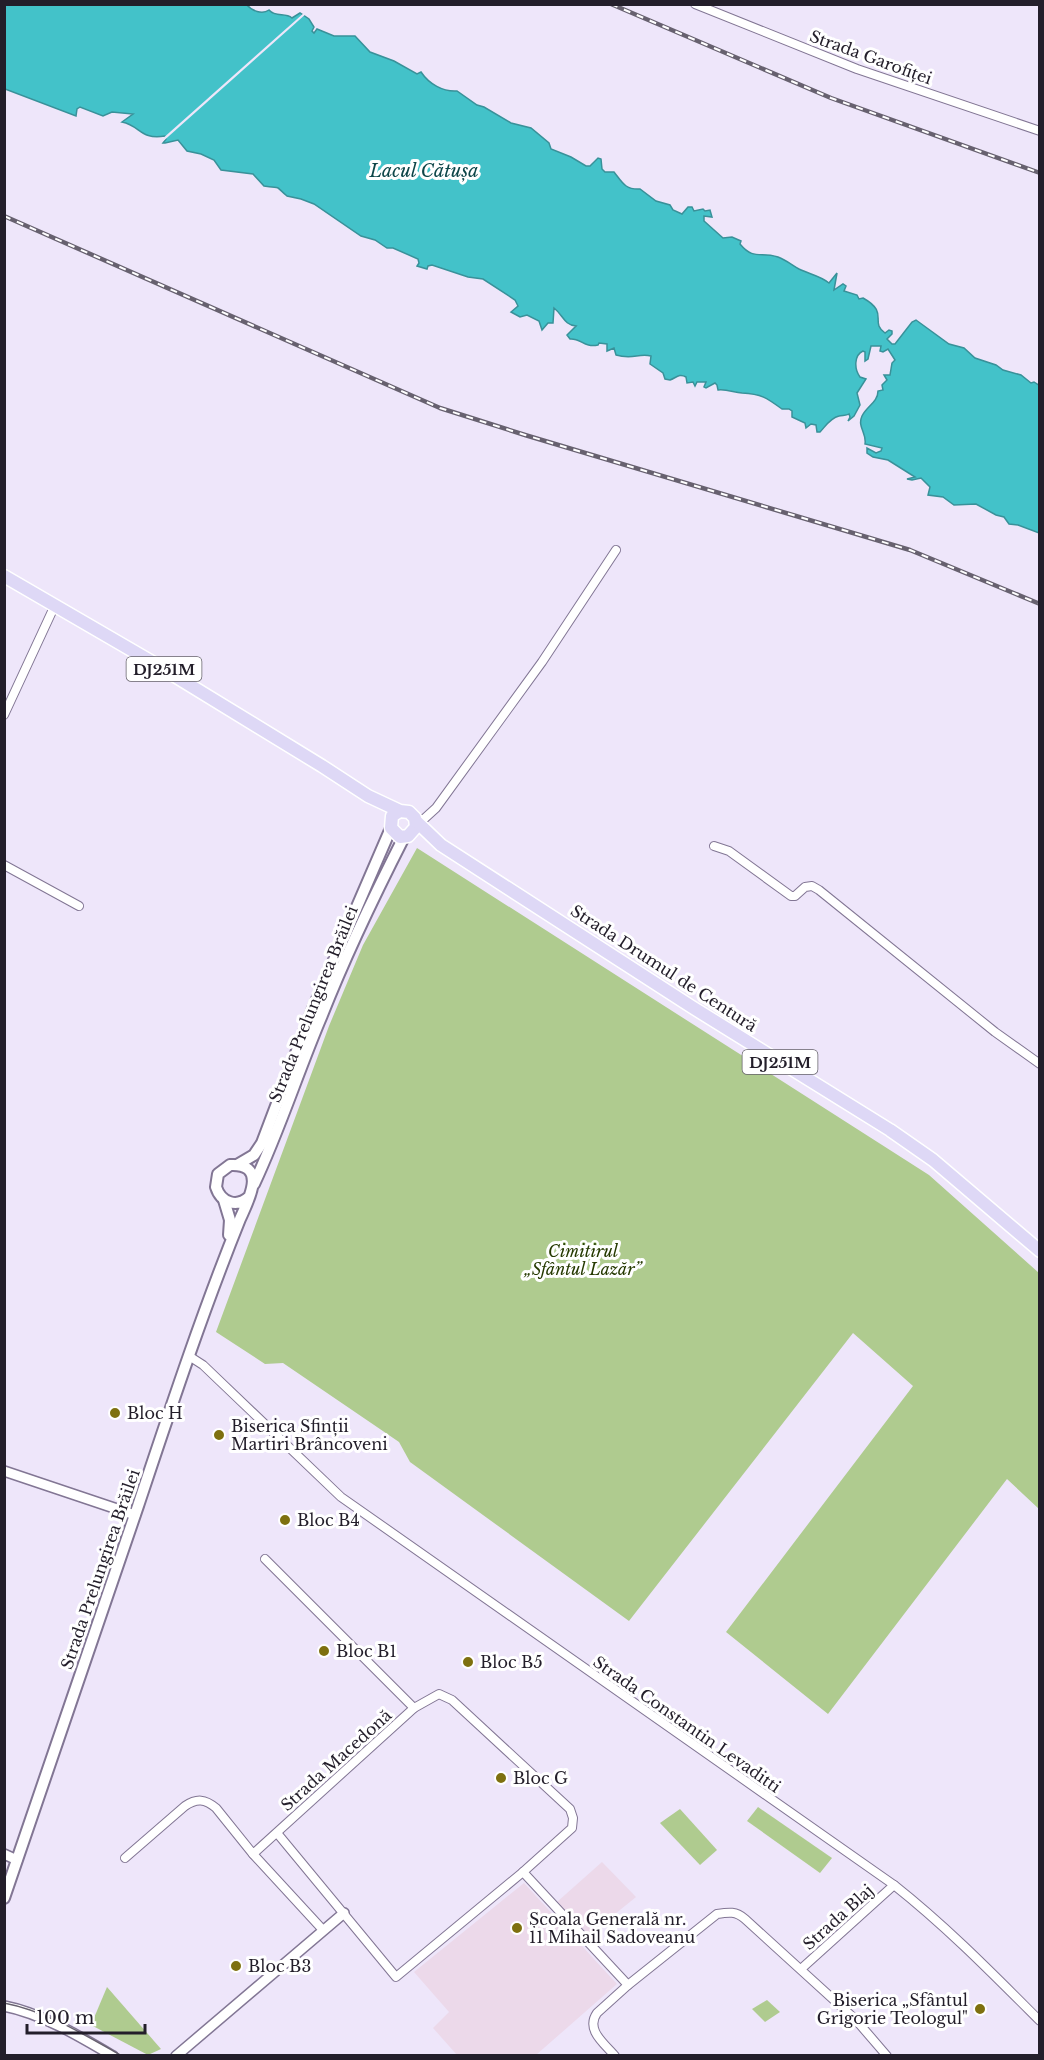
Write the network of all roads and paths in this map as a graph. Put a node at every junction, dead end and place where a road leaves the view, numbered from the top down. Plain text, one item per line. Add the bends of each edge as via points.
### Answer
1 (695, 4) edge
2 (1040, 131) edge
3 (616, 550) dead end
4 (4, 576) edge
5 (55, 605) junction
6 (4, 715) edge
7 (368, 796) junction
8 (400, 811) junction
9 (417, 822) junction
10 (390, 826) junction
11 (406, 837) junction
12 (441, 845) junction
13 (714, 846) dead end
14 (4, 865) edge
15 (79, 906) dead end
16 (1040, 1064) edge
17 (237, 1165) junction
18 (254, 1185) junction
19 (249, 1197) junction
20 (224, 1200) junction
21 (227, 1250) junction
22 (1040, 1251) edge
23 (189, 1356) junction
24 (4, 1471) edge
25 (135, 1515) junction
26 (265, 1559) dead end
27 (414, 1708) junction
28 (277, 1833) junction
29 (4, 1854) edge
30 (253, 1854) junction
31 (125, 1858) dead end
32 (17, 1860) junction
33 (523, 1872) junction
34 (894, 1886) junction
35 (4, 1898) edge
36 (344, 1913) junction
37 (322, 1930) junction
38 (801, 1969) junction
39 (628, 1985) junction
40 (4, 2006) edge
41 (1040, 2021) edge
42 (113, 2055) edge
43 (176, 2055) edge
44 (615, 2055) edge
45 (887, 2055) edge

1 - 2 street, Strada Garofiței via 857,69
3 - 9 street via 542,662 436,808
4 - 5 highway, DJ251M
5 - 6 street
5 - 7 highway, DJ251M
7 - 8 highway
7 - 10 highway
8 - 9 highway via 413,814
8 - 10 highway via 392,816
9 - 11 highway via 415,831
9 - 12 highway
10 - 11 highway via 396,835
10 - 17 main road, Strada Prelungirea Brăilei via 312,1011 262,1143 254,1155
11 - 12 highway
11 - 18 main road, Strada Prelungirea Brăilei via 359,926
12 - 22 highway, Strada Drumul de Centură / DJ251M via 890,1130 941,1167
13 - 16 street via 729,851 790,896 805,887 819,890
14 - 15 street
17 - 18 main road via 248,1170
17 - 20 main road via 224,1168 216,1181 217,1192
18 - 19 main road
19 - 20 main road via 240,1203
19 - 21 main road, Strada Prelungirea Brăilei
20 - 21 main road, Strada Prelungirea Brăilei via 230,1220
21 - 23 main road, Strada Prelungirea Brăilei
23 - 25 main road, Strada Prelungirea Brăilei
23 - 34 street, Strada Constantin Levaditti via 340,1497
24 - 25 street
25 - 32 main road, Strada Prelungirea Brăilei
26 - 27 street
27 - 28 street, Strada Macedonă
27 - 33 street, Strada Macedonă via 440,1695 452,1700 570,1809 572,1828
28 - 30 street, Strada Macedonă
28 - 36 street, Strada Macedonă
29 - 32 street
30 - 31 street via 216,1808 200,1799 185,1806
30 - 37 street
32 - 35 main road, Strada Prelungirea Brăilei
33 - 36 street, Strada Macedonă via 396,1977
33 - 39 street
34 - 38 street, Strada Blaj
34 - 41 street, Strada Constantin Levaditti via 942,1925
36 - 37 street
37 - 43 street
38 - 39 street, Strada Blaj via 740,1914 727,1912 717,1914
38 - 45 street, Strada Blaj
39 - 44 street, Strada Blaj via 593,2018 593,2030
40 - 42 street via 64,2029

